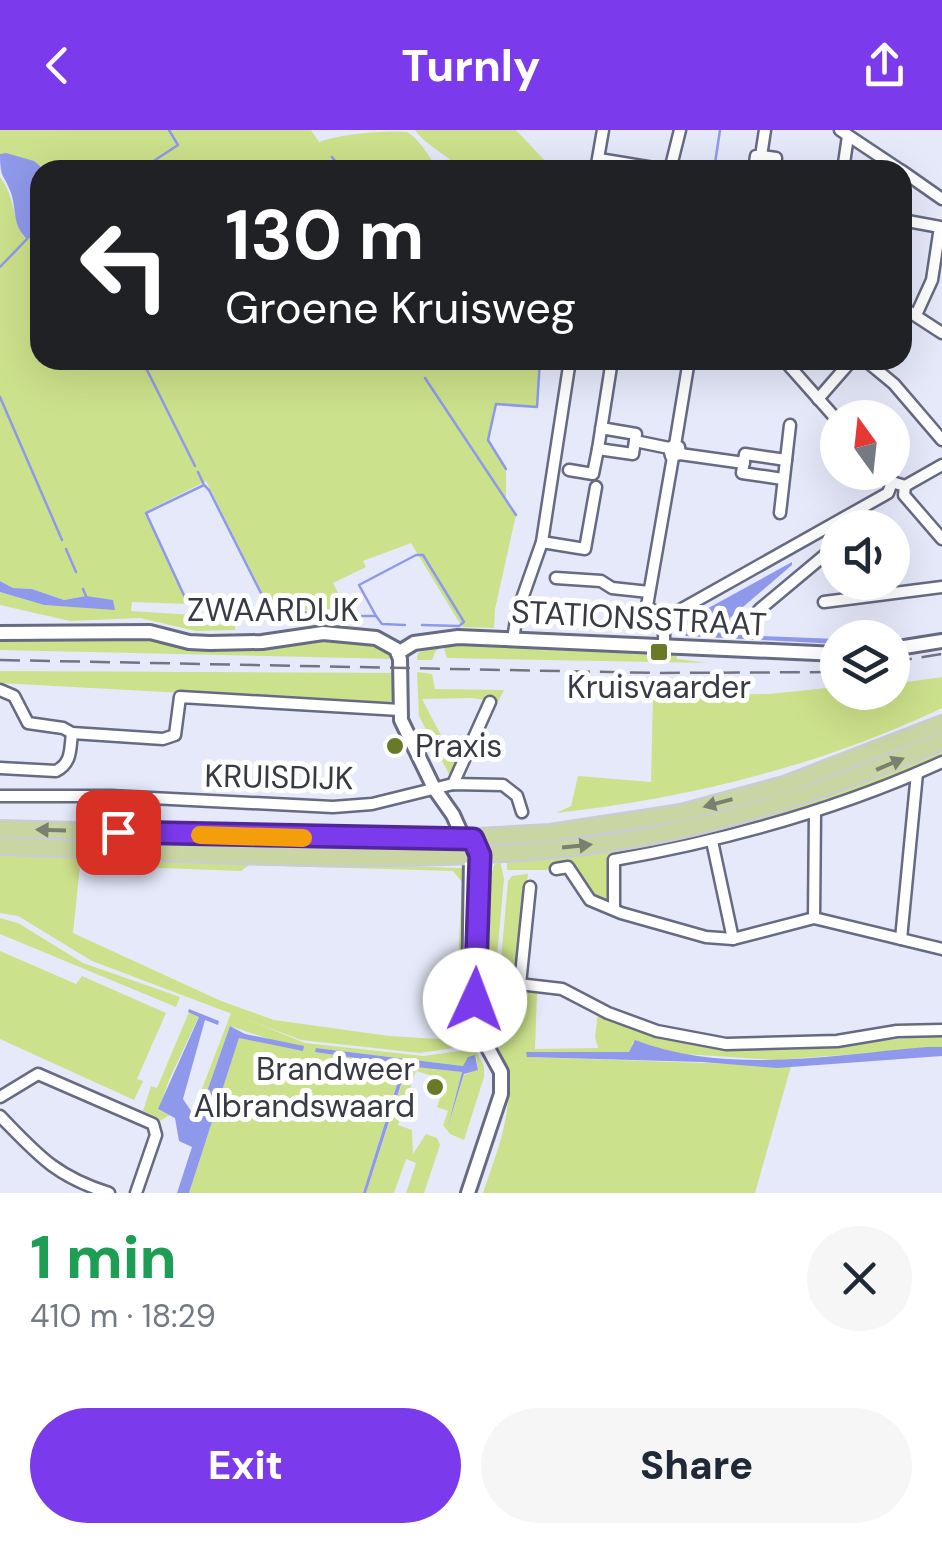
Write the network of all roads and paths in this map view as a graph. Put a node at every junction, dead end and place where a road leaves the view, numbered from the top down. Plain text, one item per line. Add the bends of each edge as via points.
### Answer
1 (603, 130) edge
2 (680, 130) edge
3 (765, 130) edge
4 (844, 133) edge
5 (761, 156) junction
6 (599, 160) edge
7 (671, 160) edge
8 (755, 160) edge
9 (776, 160) edge
10 (843, 160) edge
11 (884, 160) edge
12 (912, 179) edge
13 (942, 199) edge
14 (942, 212) edge
15 (912, 222) edge
16 (940, 227) edge
17 (939, 261) edge
18 (912, 313) edge
19 (916, 315) junction
20 (942, 333) edge
21 (568, 370) edge
22 (611, 370) edge
23 (687, 370) edge
24 (793, 370) edge
25 (843, 370) edge
26 (877, 370) edge
27 (818, 399) joint
28 (790, 425) dead end
29 (601, 428) junction
30 (942, 440) edge
31 (635, 441) junction
32 (598, 449) junction
33 (674, 451) junction
34 (786, 460) junction
35 (744, 464) junction
36 (942, 465) edge
37 (569, 470) dead end
38 (782, 479) junction
39 (596, 487) dead end
40 (910, 487) edge
41 (877, 490) edge
42 (905, 490) edge
43 (780, 513) dead end
44 (942, 538) edge
45 (542, 542) junction
46 (798, 545) junction
47 (820, 559) edge
48 (811, 566) junction
49 (556, 578) dead end
50 (942, 587) edge
51 (649, 592) junction
52 (824, 602) dead end
53 (758, 610) dead end
54 (664, 619) junction
55 (0, 632) edge
56 (513, 640) junction
57 (942, 642) edge
58 (910, 646) edge
59 (664, 647) junction
60 (395, 650) junction
61 (820, 653) edge
62 (0, 690) edge
63 (490, 702) dead end
64 (400, 710) junction
65 (942, 724) edge
66 (72, 733) junction
67 (942, 742) edge
68 (942, 762) edge
69 (0, 768) edge
70 (917, 773) junction
71 (452, 784) junction
72 (434, 788) junction
73 (0, 796) edge
74 (522, 812) dead end
75 (815, 812) junction
76 (0, 828) edge
77 (712, 841) junction
78 (0, 846) edge
79 (472, 847) junction
80 (556, 869) dead end
81 (530, 887) dead end
82 (614, 908) junction
83 (814, 918) junction
84 (901, 938) junction
85 (733, 939) junction
86 (942, 950) edge
87 (472, 978) junction
88 (520, 984) junction
89 (942, 1030) edge
90 (0, 1098) edge
91 (0, 1116) edge
92 (109, 1193) edge
93 (136, 1193) edge
94 (468, 1193) edge

1 - 6 street
2 - 7 street
3 - 5 street
4 - 10 street
4 - 11 street
5 - 8 street
5 - 9 street
12 - 13 street
14 - 16 street
15 - 16 street
16 - 17 street
17 - 19 street
18 - 19 street
19 - 20 street
21 - 45 street
22 - 29 street
23 - 33 street
24 - 27 street
25 - 27 street
26 - 30 street
28 - 34 street
29 - 31 street via 636,434
29 - 32 street
31 - 32 street via 633,454
31 - 33 street
32 - 37 street via 593,474
33 - 35 street
33 - 51 street
34 - 35 street via 745,454
34 - 38 street
35 - 38 street via 742,473
36 - 40 street
38 - 43 street
39 - 45 street via 585,549
41 - 46 street
42 - 44 street
45 - 56 street
46 - 48 street
46 - 54 street
47 - 48 street
48 - 53 street
49 - 51 street
50 - 52 street
51 - 54 street via 647,606
54 - 59 street
55 - 60 street, ZWAARDIJK via 150,632 210,643 323,634 376,638
56 - 59 street, STATIONSSTRAAT
56 - 60 street, STATIONSSTRAAT via 438,638
57 - 58 street
59 - 61 street, STATIONSSTRAAT
60 - 64 street, ZWAARDIJK
62 - 66 street via 14,696 28,723
63 - 71 street
64 - 66 street via 190,696 180,697 171,739
64 - 72 street, ZWAARDIJK
65 -> 79 main road via 784,785 681,812
66 - 69 street via 63,767
79 -> 67 main road via 595,844 734,815 856,778
68 - 70 street
70 - 75 street
70 - 84 street
71 - 72 street, KRUISDIJK
71 - 74 street, KRUISDIJK via 503,785 517,796
72 - 73 street, KRUISDIJK via 332,807
72 - 79 street, ZWAARDIJK
75 - 77 street
75 - 83 street
79 -> 76 main road
77 - 82 street via 614,860
77 - 85 street
78 - 79 main road via 328,856
79 - 87 street
80 - 82 street via 568,866 584,895
81 - 88 street
82 - 85 street
83 - 84 street
83 - 85 street
84 - 86 street
87 - 88 street
87 - 94 street via 471,1012 501,1072 501,1094
88 - 89 street via 562,989 657,1031 726,1044
90 - 93 street via 38,1074 155,1127
91 - 92 street via 48,1166

